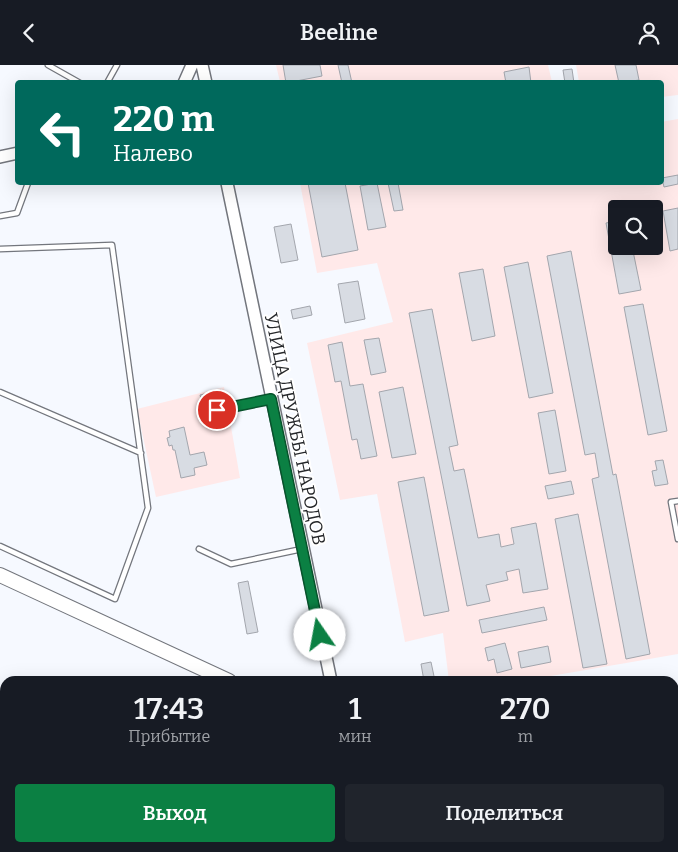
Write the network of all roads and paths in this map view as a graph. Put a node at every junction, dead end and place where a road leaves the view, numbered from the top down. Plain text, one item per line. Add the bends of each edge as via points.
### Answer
1 (48, 65) edge
2 (117, 65) edge
3 (192, 65) edge
4 (202, 65) edge
5 (75, 80) edge
6 (109, 80) edge
7 (185, 80) edge
8 (205, 80) edge
9 (15, 154) edge
10 (0, 157) edge
11 (27, 185) edge
12 (227, 185) edge
13 (0, 216) edge
14 (0, 249) edge
15 (0, 392) edge
16 (271, 399) junction
17 (206, 412) dead end
18 (141, 453) junction
19 (678, 501) edge
20 (678, 539) edge
21 (0, 546) edge
22 (199, 549) dead end
23 (302, 549) junction
24 (1, 576) edge
25 (326, 659) junction
26 (218, 676) edge
27 (323, 676) edge
28 (330, 676) edge
29 (334, 676) edge

1 - 5 lane
2 - 6 lane
3 - 7 street
4 - 8 street
9 - 10 street
11 - 13 lane via 17,213
12 - 16 street, УЛИЦА ДРУЖБЫ НАРОДОВ
14 - 18 lane via 112,245
15 - 18 lane
16 - 17 lane
16 - 23 street, УЛИЦА ДРУЖБЫ НАРОДОВ
18 - 21 lane via 148,507 115,599
19 - 20 lane via 671,502
22 - 23 lane via 231,564
23 - 25 street, УЛИЦА ДРУЖБЫ НАРОДОВ
24 - 26 main road
25 - 27 street
25 - 28 street, УЛИЦА ДРУЖБЫ НАРОДОВ
25 - 29 street

